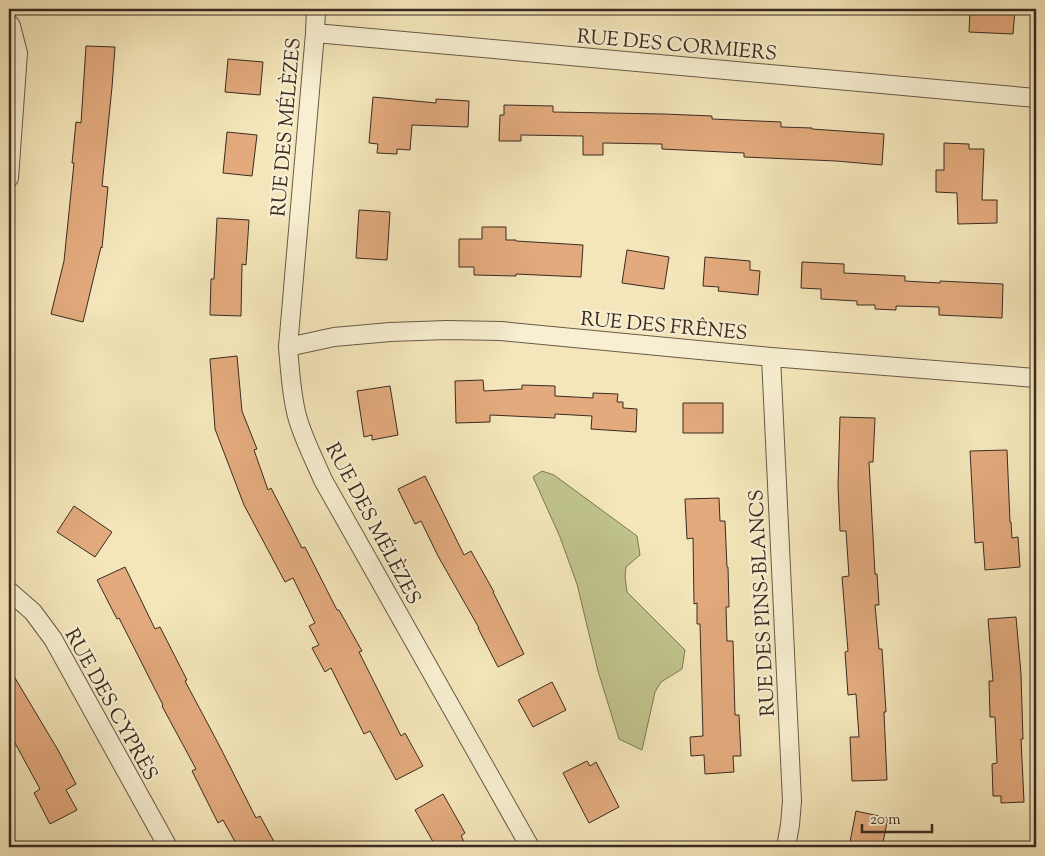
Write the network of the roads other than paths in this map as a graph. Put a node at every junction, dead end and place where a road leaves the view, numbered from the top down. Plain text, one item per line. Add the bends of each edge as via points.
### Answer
1 (316, 9) edge
2 (9, 23) edge
3 (315, 33) junction
4 (1036, 98) edge
5 (9, 178) edge
6 (288, 347) junction
7 (770, 357) junction
8 (1036, 378) edge
9 (9, 591) edge
10 (168, 847) edge
11 (530, 847) edge
12 (786, 847) edge

1 - 3 street, RUE DES MÉLÈZES
2 - 5 street via 18,53
3 - 4 street, RUE DES CORMIERS
3 - 6 street, RUE DES MÉLÈZES
6 - 7 street, RUE DES FRÊNES via 334,337 456,330 501,331
6 - 11 street, RUE DES MÉLÈZES via 297,415 323,480
7 - 8 street, RUE DES FRÊNES
7 - 12 street, RUE DES PINS-BLANCS via 792,801
9 - 10 street, RUE DES CYPRÈS via 33,612 53,639

